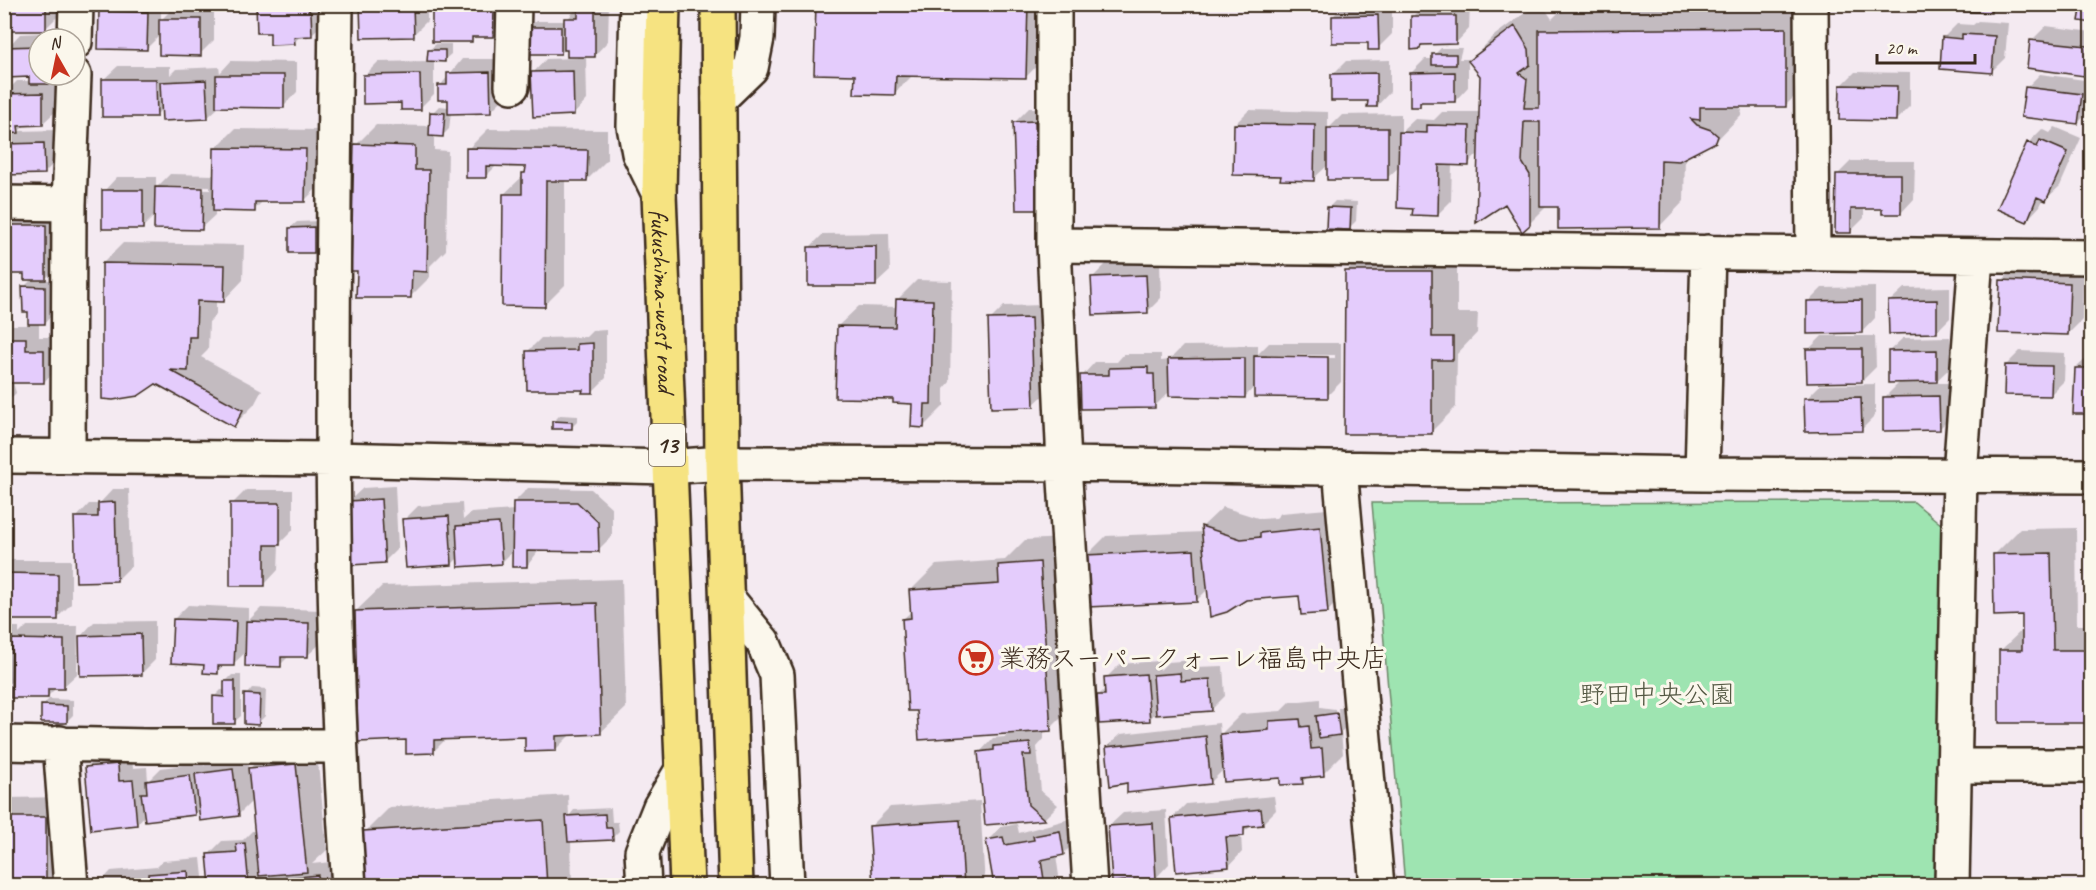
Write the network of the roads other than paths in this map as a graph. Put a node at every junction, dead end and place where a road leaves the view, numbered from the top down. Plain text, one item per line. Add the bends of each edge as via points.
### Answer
1 (76, 4) edge
2 (336, 4) edge
3 (514, 4) edge
4 (637, 4) edge
5 (663, 4) edge
6 (718, 4) edge
7 (758, 4) edge
8 (1054, 4) edge
9 (1812, 4) edge
10 (75, 27) edge
11 (512, 86) dead end
12 (74, 87) edge
13 (719, 99) junction
14 (659, 194) junction
15 (4, 203) edge
16 (69, 204) junction
17 (1054, 245) junction
18 (1708, 252) junction
19 (1813, 253) junction
20 (1976, 257) junction
21 (2091, 257) edge
22 (4, 456) edge
23 (68, 456) junction
24 (332, 459) junction
25 (722, 463) junction
26 (1064, 464) junction
27 (668, 467) junction
28 (1340, 468) junction
29 (1701, 474) junction
30 (1960, 474) junction
31 (2091, 476) edge
32 (727, 598) junction
33 (4, 743) edge
34 (60, 743) junction
35 (338, 746) junction
36 (1954, 766) junction
37 (2091, 766) edge
38 (682, 771) junction
39 (71, 885) edge
40 (349, 885) edge
41 (644, 885) edge
42 (687, 885) edge
43 (736, 885) edge
44 (787, 885) edge
45 (1090, 885) edge
46 (1377, 885) edge
47 (1952, 885) edge

1 - 10 street
2 - 24 street
3 - 11 street
4 - 14 street via 634,126 639,153
5 - 14 highway, fukushima-west road / 13
6 - 13 highway, 13
7 - 13 street via 751,68
8 - 17 street
9 - 19 street
12 - 16 street
13 - 25 highway, 13
14 - 27 highway, fukushima-west road / 13
15 - 16 street
16 - 23 street
17 - 18 street
17 - 26 street
18 - 19 street
18 - 29 street
19 - 20 street
20 - 21 street
20 - 30 street
22 - 23 street
23 - 24 street
24 - 27 street
24 - 35 street
25 - 26 street
25 - 27 street
25 - 32 highway, 13
26 - 28 street
26 - 45 street
27 - 38 highway, fukushima-west road / 13
28 - 29 street
28 - 46 street
29 - 30 street
30 - 31 street
30 - 36 street
32 - 43 highway, 13
32 - 44 street via 763,642 777,675
33 - 34 street
34 - 35 street
34 - 39 street
35 - 40 street
36 - 37 street
36 - 47 street
38 - 41 street via 660,807 642,852
38 - 42 highway, fukushima-west road / 13

